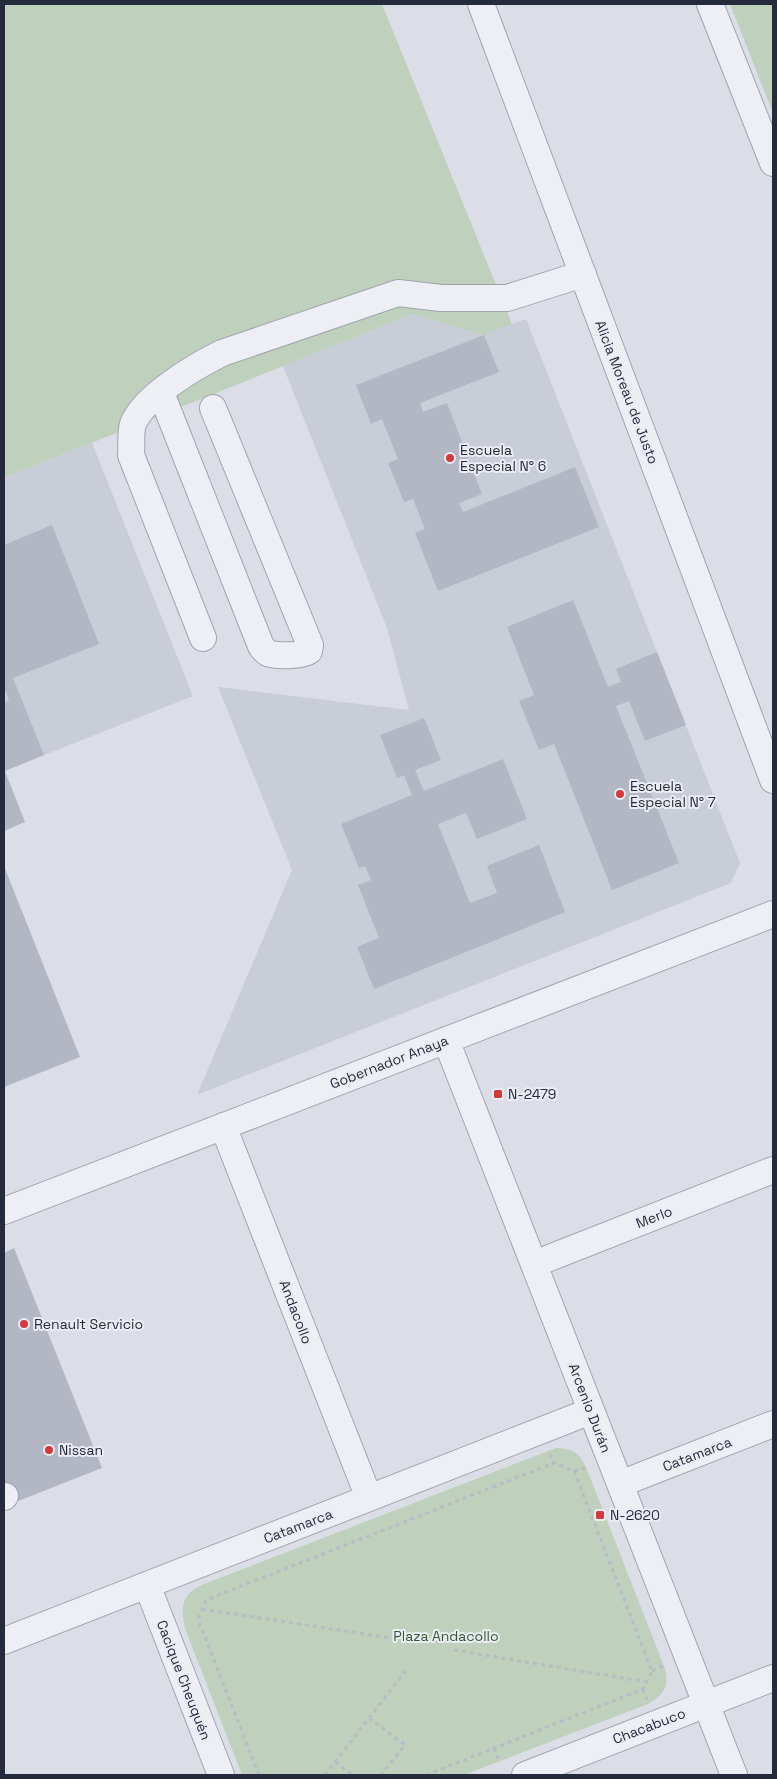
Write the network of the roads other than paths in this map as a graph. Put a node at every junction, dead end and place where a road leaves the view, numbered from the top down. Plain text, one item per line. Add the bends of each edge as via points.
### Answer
1 (481, 4) edge
2 (710, 4) edge
3 (773, 163) edge
4 (583, 274) junction
5 (161, 392) junction
6 (213, 408) dead end
7 (203, 638) dead end
8 (773, 780) edge
9 (773, 914) edge
10 (446, 1040) junction
11 (223, 1126) junction
12 (773, 1170) edge
13 (4, 1211) edge
14 (534, 1264) junction
15 (591, 1411) junction
16 (773, 1424) edge
17 (620, 1484) junction
18 (369, 1498) junction
19 (147, 1585) junction
20 (4, 1641) edge
21 (773, 1678) edge
22 (706, 1704) junction
23 (221, 1775) edge
24 (524, 1775) edge
25 (734, 1775) edge

1 - 4 street, Alicia Moreau de Justo
2 - 3 street
4 - 5 street via 507,298 442,298 398,293 222,353 196,366
4 - 8 street, Alicia Moreau de Justo
5 - 6 street via 261,646 271,654 304,655 310,645
5 - 7 street via 151,399 133,425 132,455
9 - 10 street, Gobernador Anaya
10 - 11 street, Gobernador Anaya
10 - 14 street, Arcenio Durán
11 - 13 street, Gobernador Anaya
11 - 18 street, Andacollo
12 - 14 street, Merlo
14 - 15 street, Arcenio Durán
15 - 17 street, Arcenio Durán
15 - 18 street, Catamarca
16 - 17 street, Catamarca
17 - 22 street, Arcenio Durán
18 - 19 street, Catamarca
19 - 20 street, Catamarca
19 - 23 street, Cacique Cheuquén
21 - 22 street, Chacabuco
22 - 24 street, Chacabuco
22 - 25 street, Arcenio Durán

